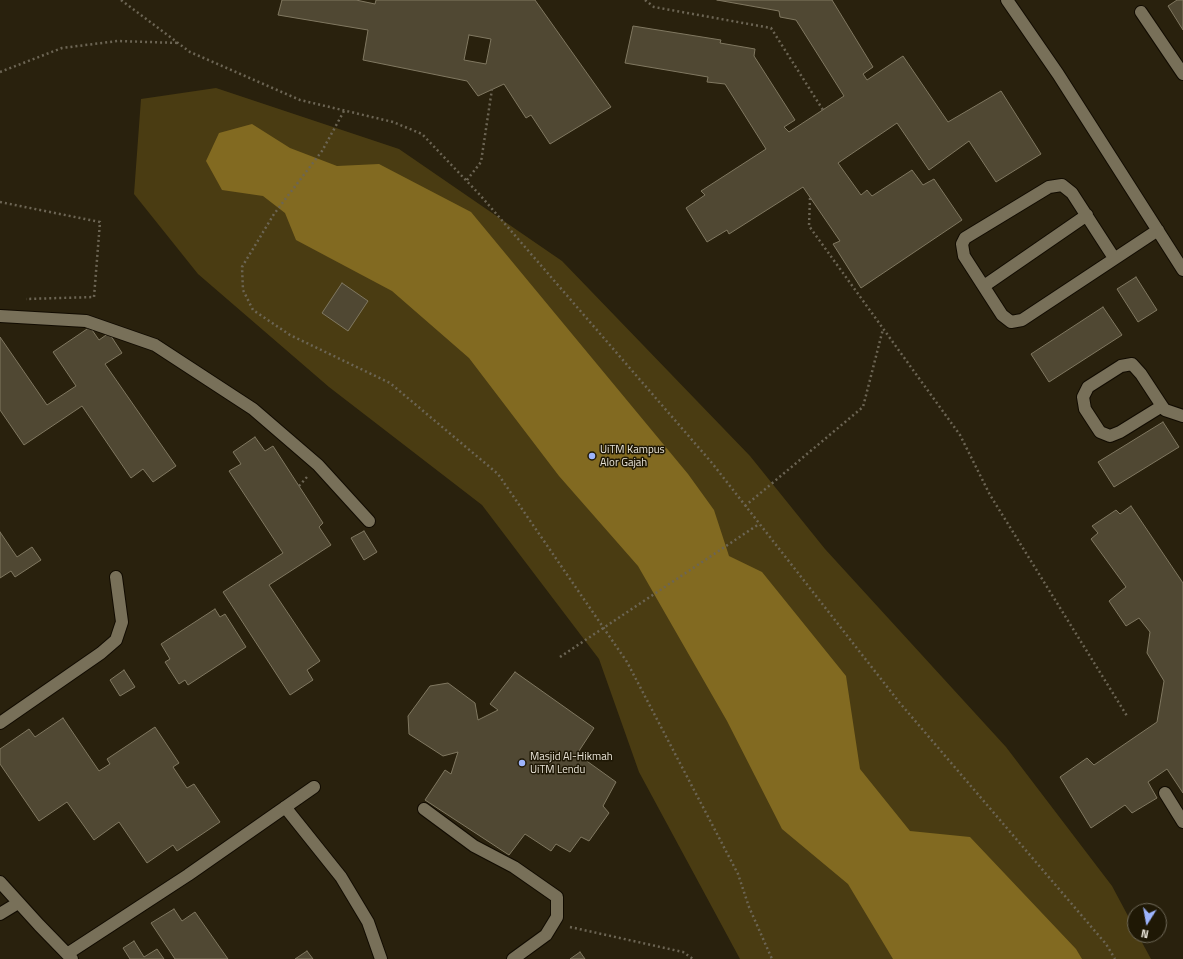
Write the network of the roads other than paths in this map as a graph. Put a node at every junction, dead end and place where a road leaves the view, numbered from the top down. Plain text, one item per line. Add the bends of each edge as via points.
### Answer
1 (1007, 0) edge
2 (1141, 12) dead end
3 (1183, 74) edge
4 (1087, 215) junction
5 (1158, 230) junction
6 (1114, 258) junction
7 (1183, 270) edge
8 (984, 286) junction
9 (0, 316) edge
10 (1162, 406) junction
11 (1183, 416) edge
12 (369, 521) dead end
13 (116, 577) dead end
14 (0, 723) edge
15 (314, 787) dead end
16 (1165, 793) dead end
17 (285, 807) junction
18 (424, 809) dead end
19 (1183, 822) edge
20 (0, 882) edge
21 (18, 903) junction
22 (0, 914) edge
23 (70, 956) edge
24 (381, 959) edge
25 (512, 959) edge

1 - 5 street
2 - 3 street
4 - 6 street
4 - 8 street
4 - 8 street via 1072,193 1062,185 1049,187 965,238 962,244 964,256
5 - 6 street
5 - 7 street
6 - 8 street via 1022,320 1011,322 1002,315
9 - 12 street via 86,321 155,345 253,409 318,465
10 - 10 street via 1132,364 1121,366 1088,387 1083,397 1085,409 1100,432 1110,436
10 - 11 street via 1165,410
13 - 14 street via 122,622 116,640
15 - 17 street
16 - 19 street
17 - 23 street
17 - 24 street via 341,877 368,922
18 - 25 street via 474,846 514,867 557,897 557,917 546,935
20 - 21 street
21 - 22 street
21 - 23 street

